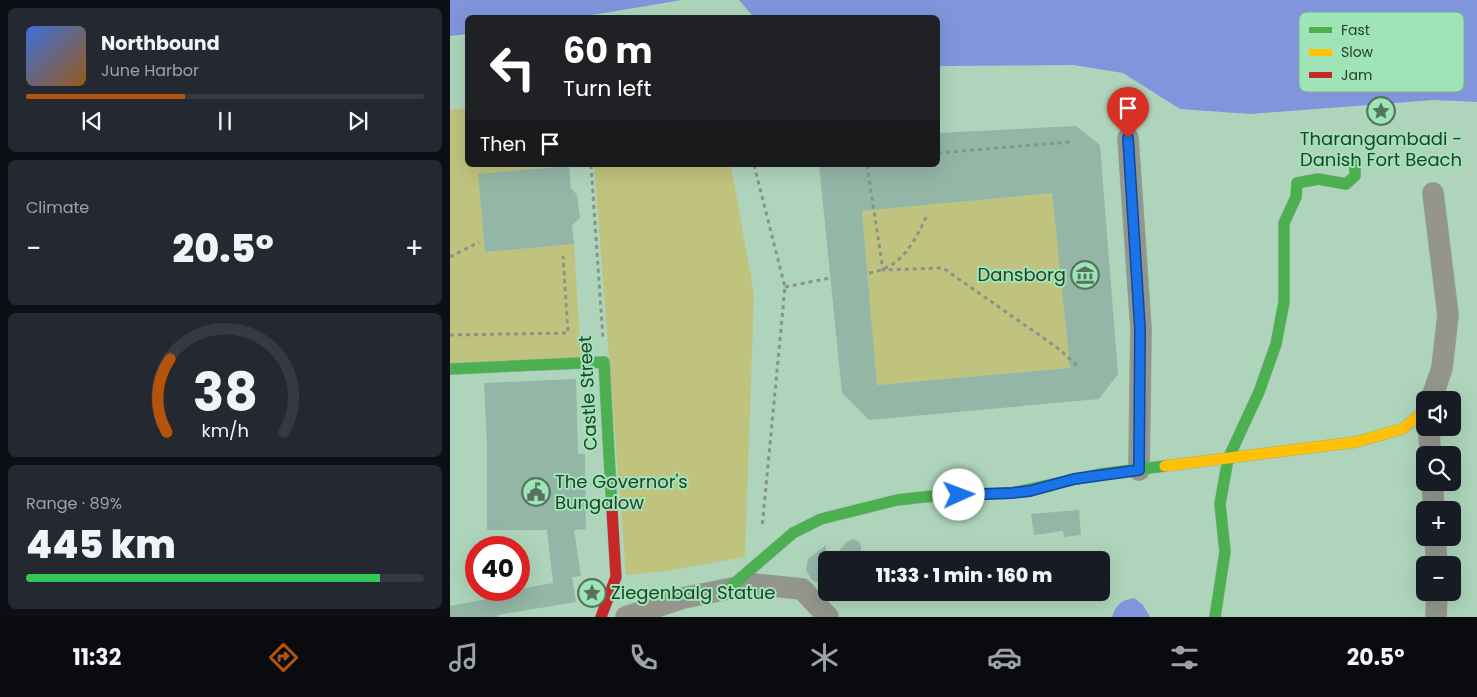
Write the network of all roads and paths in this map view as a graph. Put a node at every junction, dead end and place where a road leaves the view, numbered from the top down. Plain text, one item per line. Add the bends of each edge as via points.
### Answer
1 (1128, 138) dead end
2 (1070, 142) dead end
3 (940, 153) edge
4 (1355, 163) dead end
5 (591, 167) edge
6 (754, 167) edge
7 (867, 167) edge
8 (1432, 193) dead end
9 (928, 214) dead end
10 (479, 242) dead end
11 (563, 256) dead end
12 (450, 257) edge
13 (883, 270) junction
14 (868, 273) dead end
15 (830, 278) dead end
16 (784, 287) junction
17 (450, 335) edge
18 (604, 362) junction
19 (1079, 367) dead end
20 (450, 368) edge
21 (1434, 391) edge
22 (1416, 419) edge
23 (1228, 459) junction
24 (1139, 470) junction
25 (759, 561) junction
26 (729, 588) junction
27 (1437, 601) edge
28 (601, 617) edge
29 (626, 617) edge
30 (828, 617) edge
31 (1215, 617) edge
32 (1436, 617) edge

1 - 24 street via 1140,329
2 - 3 path
4 - 23 street via 1355,176 1346,184 1318,179 1297,183 1296,197 1284,223 1284,302 1276,344 1259,392
5 - 18 path, Castle Street
6 - 16 path
7 - 13 path
8 - 21 street via 1448,314 1442,368
9 - 13 path via 909,250
10 - 12 path
11 - 17 path via 568,333
13 - 14 path
13 - 19 path via 942,268 1055,346
15 - 16 path
16 - 25 path
18 - 20 street
18 - 28 street, Castle Street via 616,576
22 - 23 street via 1402,429 1356,442
23 - 24 street
23 - 31 street via 1220,504 1225,552
24 - 25 street via 1076,478 1030,491 942,495 858,509 792,532
25 - 26 street
26 - 29 street via 683,598
26 - 30 street via 753,584 802,588
27 - 32 street

